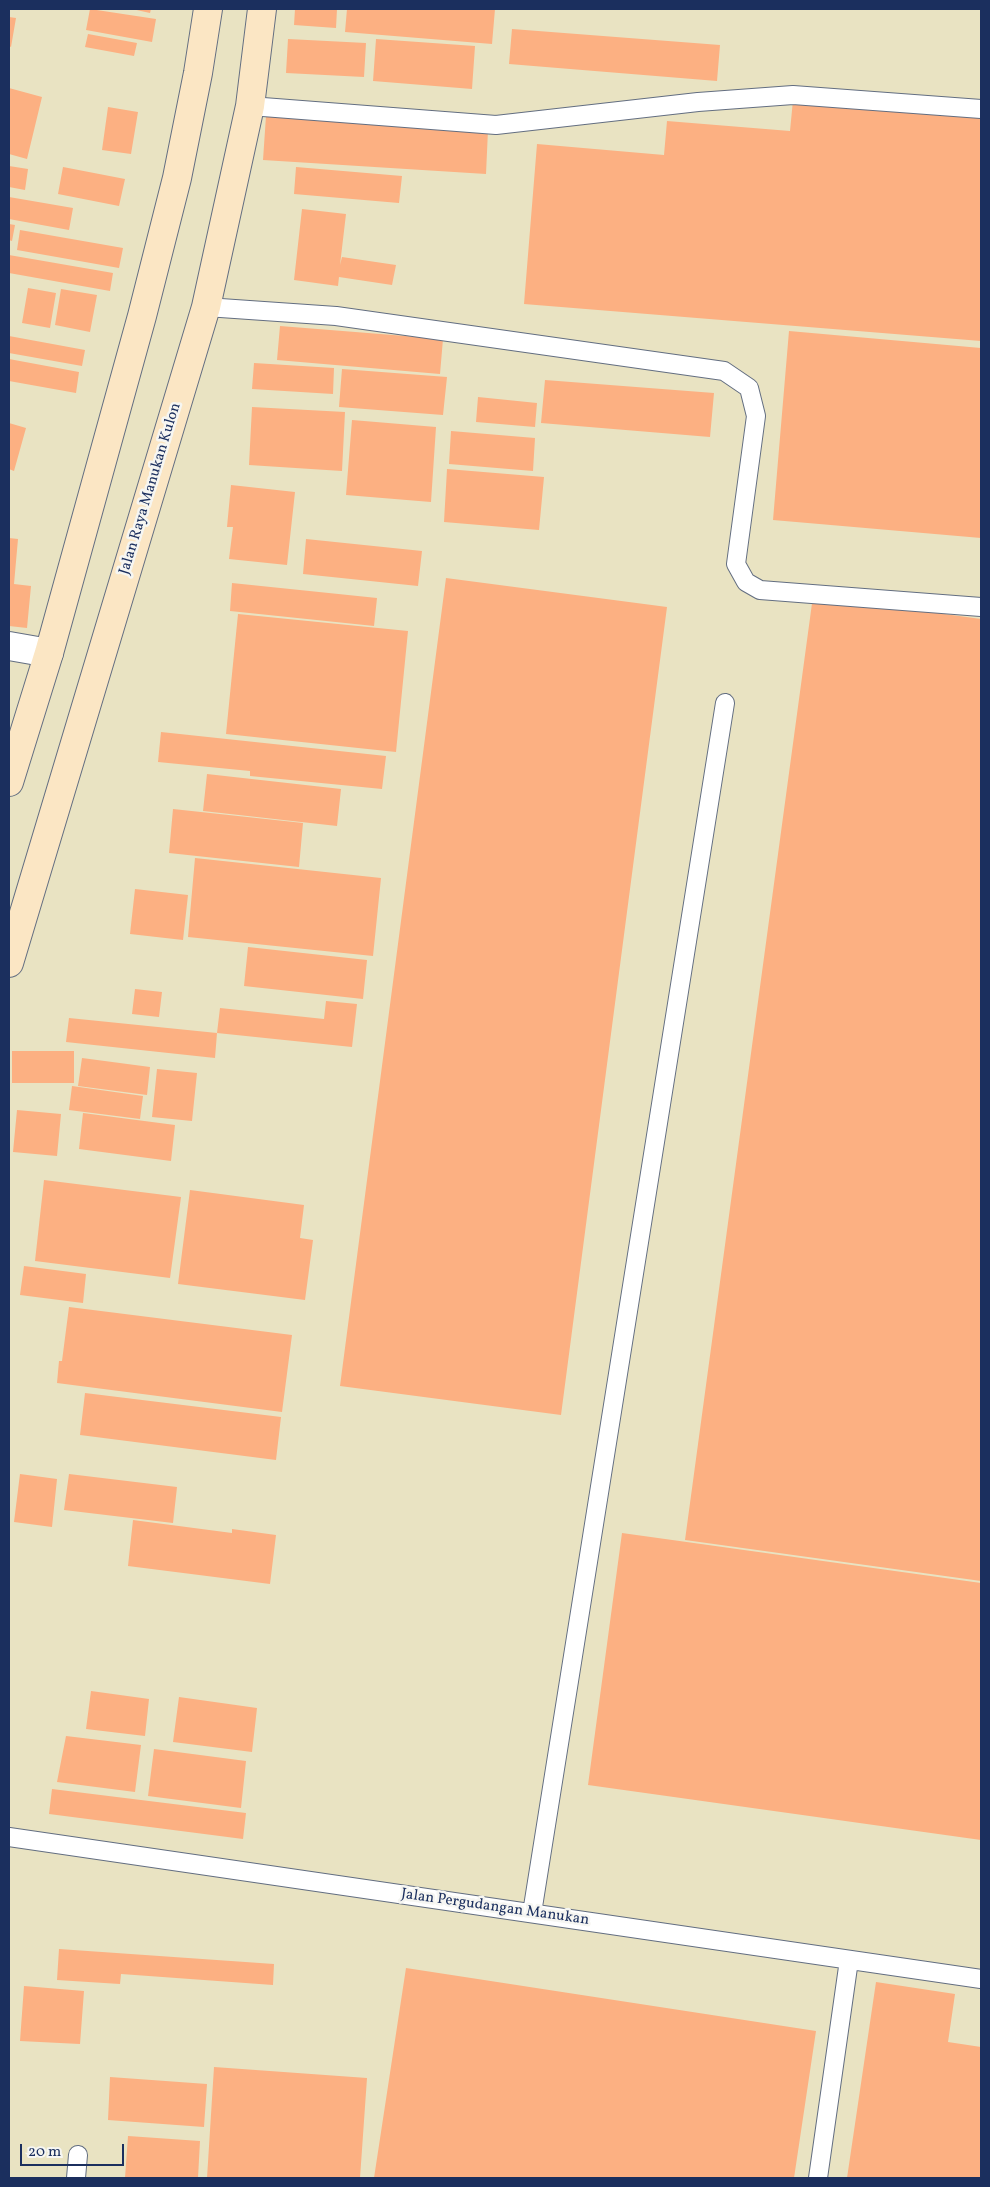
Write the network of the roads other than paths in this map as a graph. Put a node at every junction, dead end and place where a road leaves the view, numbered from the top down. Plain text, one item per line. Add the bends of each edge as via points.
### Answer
1 (208, 9) edge
2 (262, 9) edge
3 (250, 106) junction
4 (981, 109) edge
5 (206, 307) junction
6 (981, 607) edge
7 (9, 646) edge
8 (49, 653) junction
9 (726, 703) dead end
10 (9, 782) edge
11 (9, 963) edge
12 (9, 1837) edge
13 (532, 1913) junction
14 (849, 1960) junction
15 (981, 1979) edge
16 (78, 2155) dead end
17 (76, 2178) edge
18 (818, 2178) edge

1 - 8 main road via 175,187
2 - 3 main road, Jalan Raya Manukan Kulon
3 - 4 lane via 496,125 698,102 793,95
3 - 5 main road, Jalan Raya Manukan Kulon
5 - 6 lane via 336,316 724,371 750,388 756,416 736,564 746,582 760,590
5 - 11 main road, Jalan Raya Manukan Kulon
7 - 8 street
8 - 10 main road
9 - 13 lane
12 - 13 lane, Jalan Pergudangan Manukan
13 - 14 lane, Jalan Pergudangan Manukan
14 - 15 lane, Jalan Pergudangan Manukan
14 - 18 lane
16 - 17 lane

